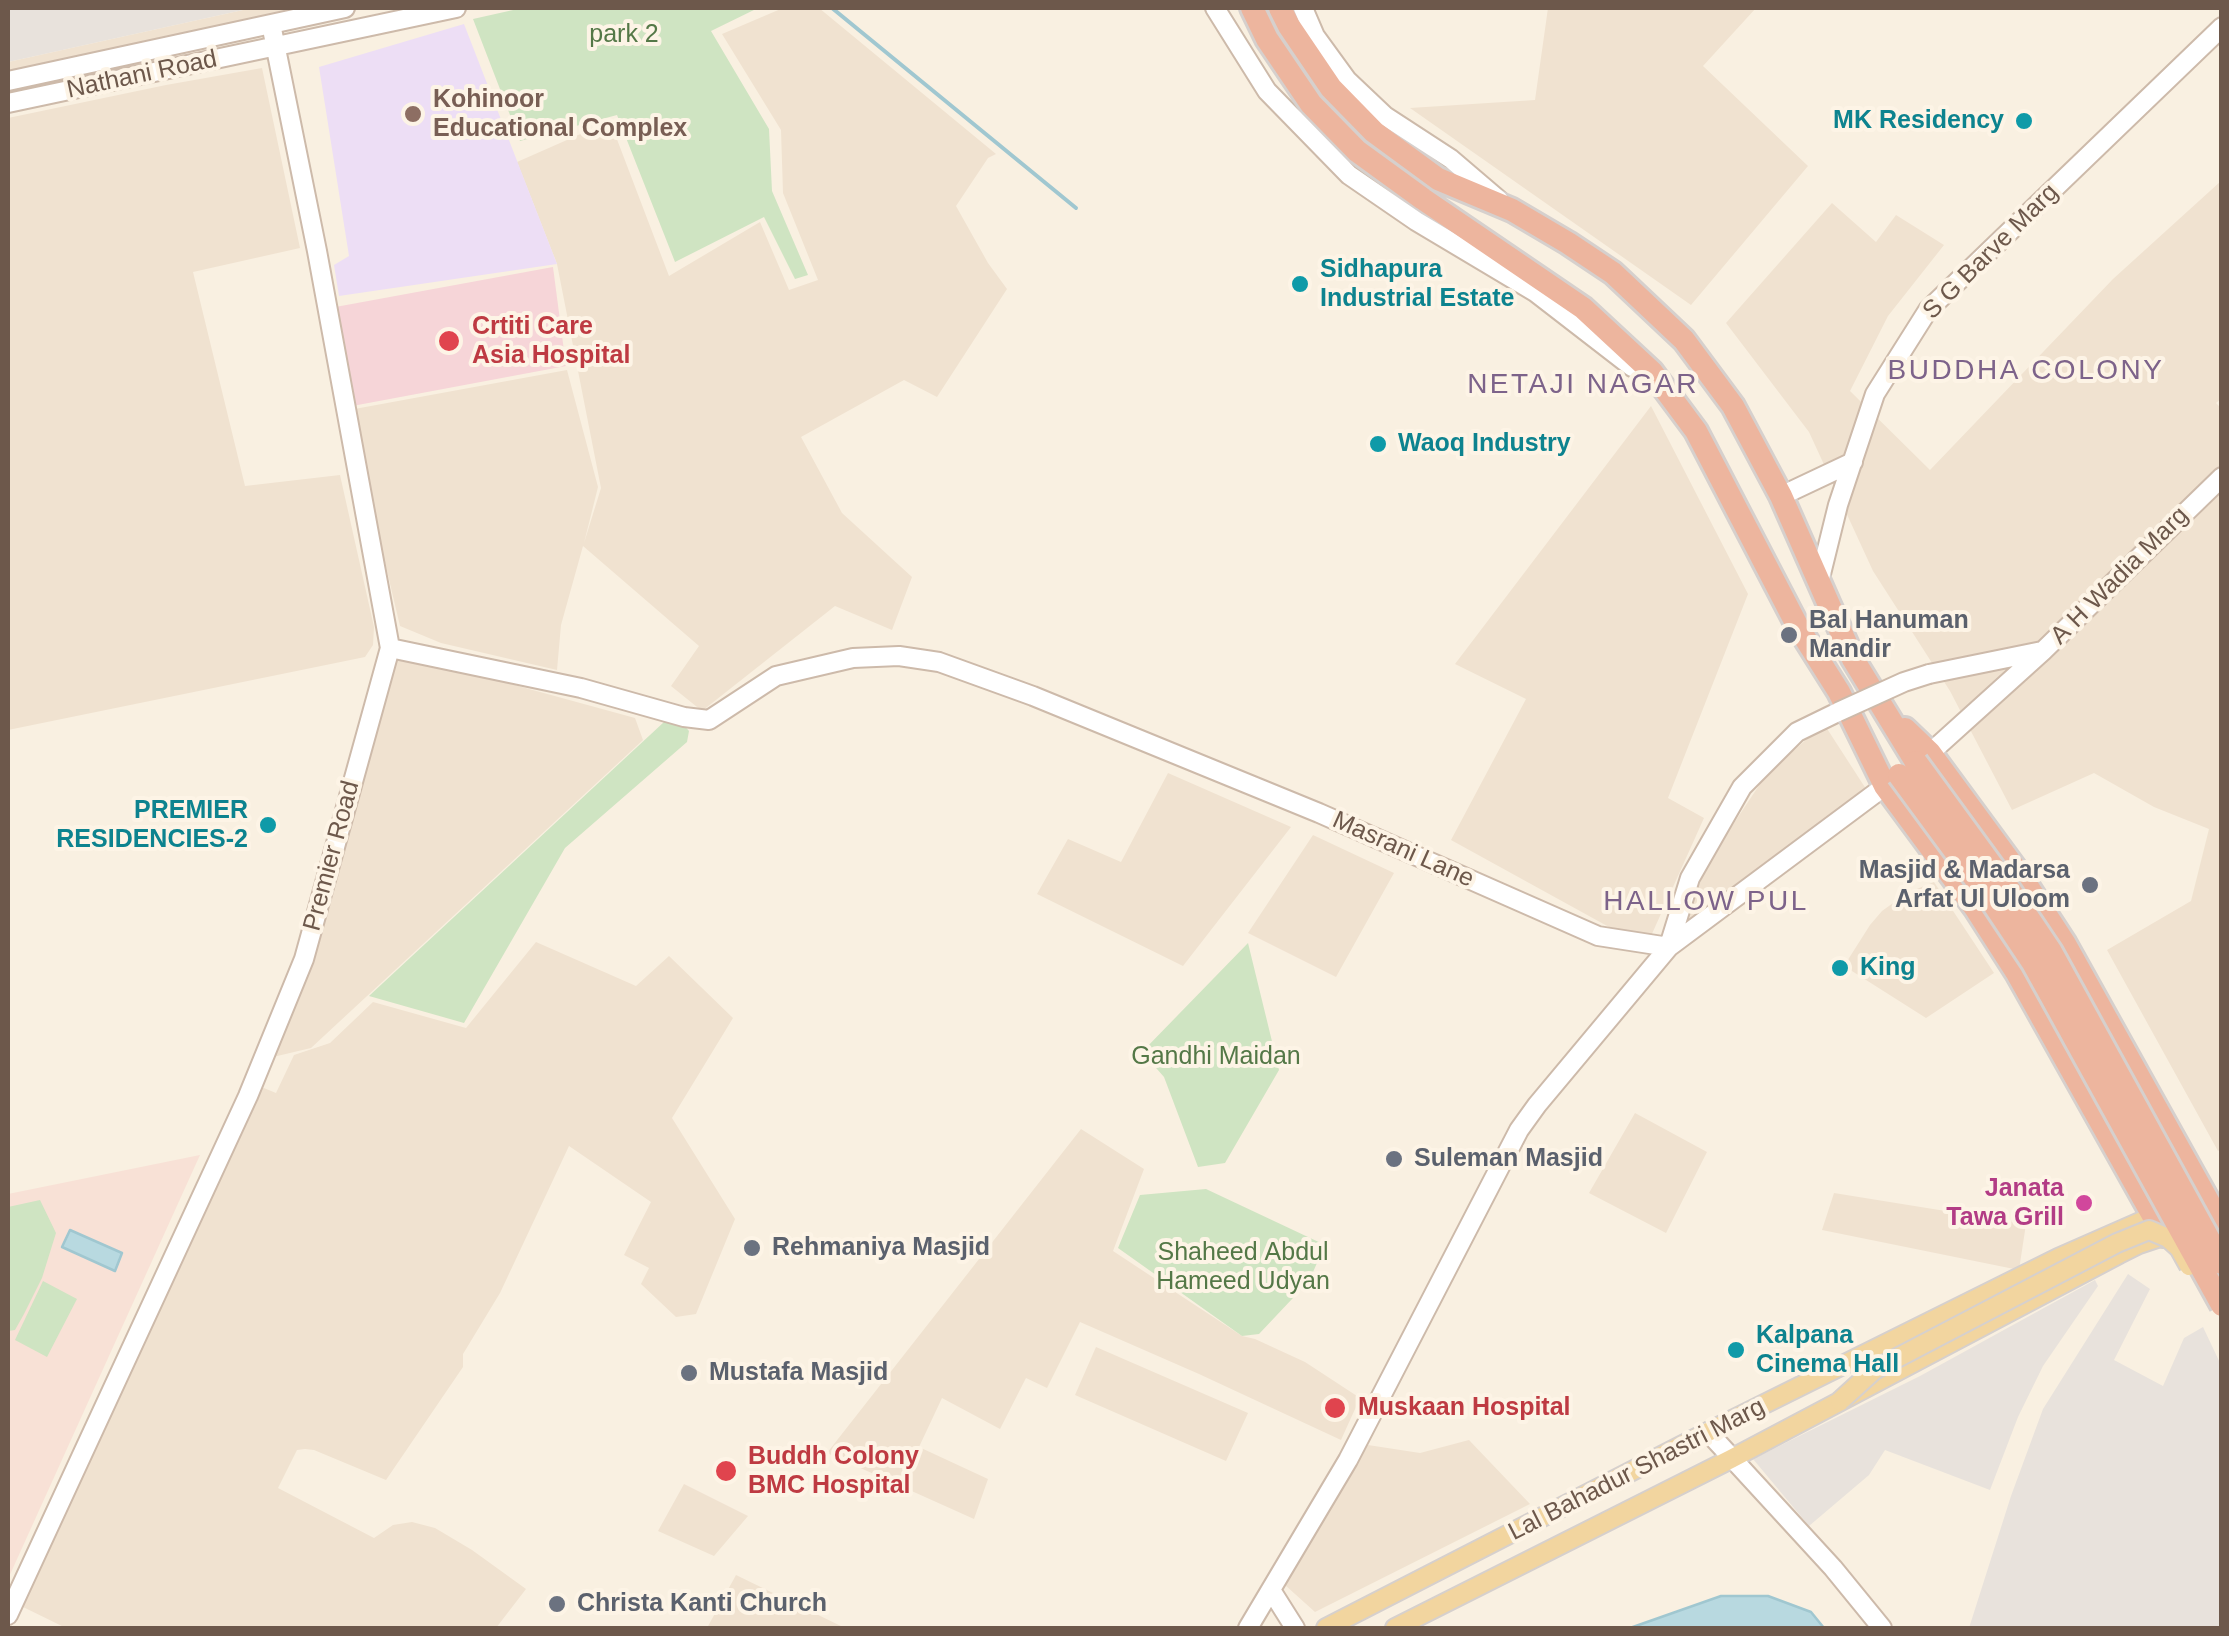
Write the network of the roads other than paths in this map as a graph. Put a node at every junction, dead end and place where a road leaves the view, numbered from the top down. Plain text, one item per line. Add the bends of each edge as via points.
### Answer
1 (345, 8) edge
2 (456, 8) edge
3 (1216, 8) edge
4 (1252, 8) edge
5 (1280, 8) edge
6 (1303, 8) edge
7 (272, 24) junction
8 (2222, 28) edge
9 (277, 47) junction
10 (60, 70) junction
11 (8, 81) edge
12 (64, 91) junction
13 (8, 103) edge
14 (1512, 210) junction
15 (1441, 224) junction
16 (1853, 462) junction
17 (2222, 476) edge
18 (1781, 496) junction
19 (1820, 582) junction
20 (390, 648) junction
21 (2043, 651) junction
22 (1907, 769) junction
23 (1669, 946) junction
24 (2116, 1032) junction
25 (2065, 1057) junction
26 (2217, 1209) edge
27 (2159, 1225) junction
28 (2222, 1263) edge
29 (2222, 1305) edge
30 (2222, 1322) edge
31 (1840, 1401) junction
32 (1708, 1432) junction
33 (1731, 1459) junction
34 (1271, 1590) junction
35 (8, 1616) edge
36 (1248, 1628) edge
37 (1295, 1628) edge
38 (1326, 1628) edge
39 (1396, 1628) edge
40 (1882, 1628) edge

1 - 7 street
2 - 9 street, Nathani Road
3 - 15 street via 1267,91 1349,175
4 - 15 highway via 1312,104
5 - 14 highway via 1331,88 1374,132 1438,179
6 - 14 street via 1347,80
7 - 9 street, Premier Road
7 - 10 street
8 - 16 street, S G Barve Marg via 1928,310 1875,394
9 - 12 street, Nathani Road
9 - 20 street, Premier Road
10 - 11 street
10 - 12 street
12 - 13 street, Nathani Road
14 - 18 highway via 1612,273 1684,340 1733,406
15 - 22 highway via 1583,308 1652,372 1696,431 1859,730
16 - 18 street
16 - 19 street, S G Barve Marg
17 - 21 street, A H Wadia Marg
18 - 19 highway
19 - 22 highway via 1853,659 1887,712
20 - 23 street, Masrani Lane via 709,720 776,676 854,658 938,662 1320,814 1598,936
20 - 35 street, Premier Road via 304,959 248,1096
21 - 22 street
21 - 23 street, A H Wadia Marg, bridge via 1904,682 1796,732 1742,787 1690,878
22 - 23 street
22 - 24 highway via 2022,878
22 - 25 highway via 1976,910
22 - 28 highway, bridge via 2008,888 2050,952
22 - 29 highway, bridge via 2033,963
23 - 34 street via 1520,1130 1348,1460
24 - 25 highway
24 - 26 highway
25 - 27 highway
26 - 27 main road, Lal Bahadur Shastri Marg
27 - 31 main road, Lal Bahadur Shastri Marg via 2119,1254
27 - 32 main road, Lal Bahadur Shastri Marg via 2058,1258
30 - 31 main road, bridge via 2179,1248 2149,1230 1874,1370
31 - 33 main road, Lal Bahadur Shastri Marg
32 - 33 street
32 - 38 main road, Lal Bahadur Shastri Marg
33 - 39 main road, Lal Bahadur Shastri Marg
33 - 40 street
34 - 36 street
34 - 37 street

